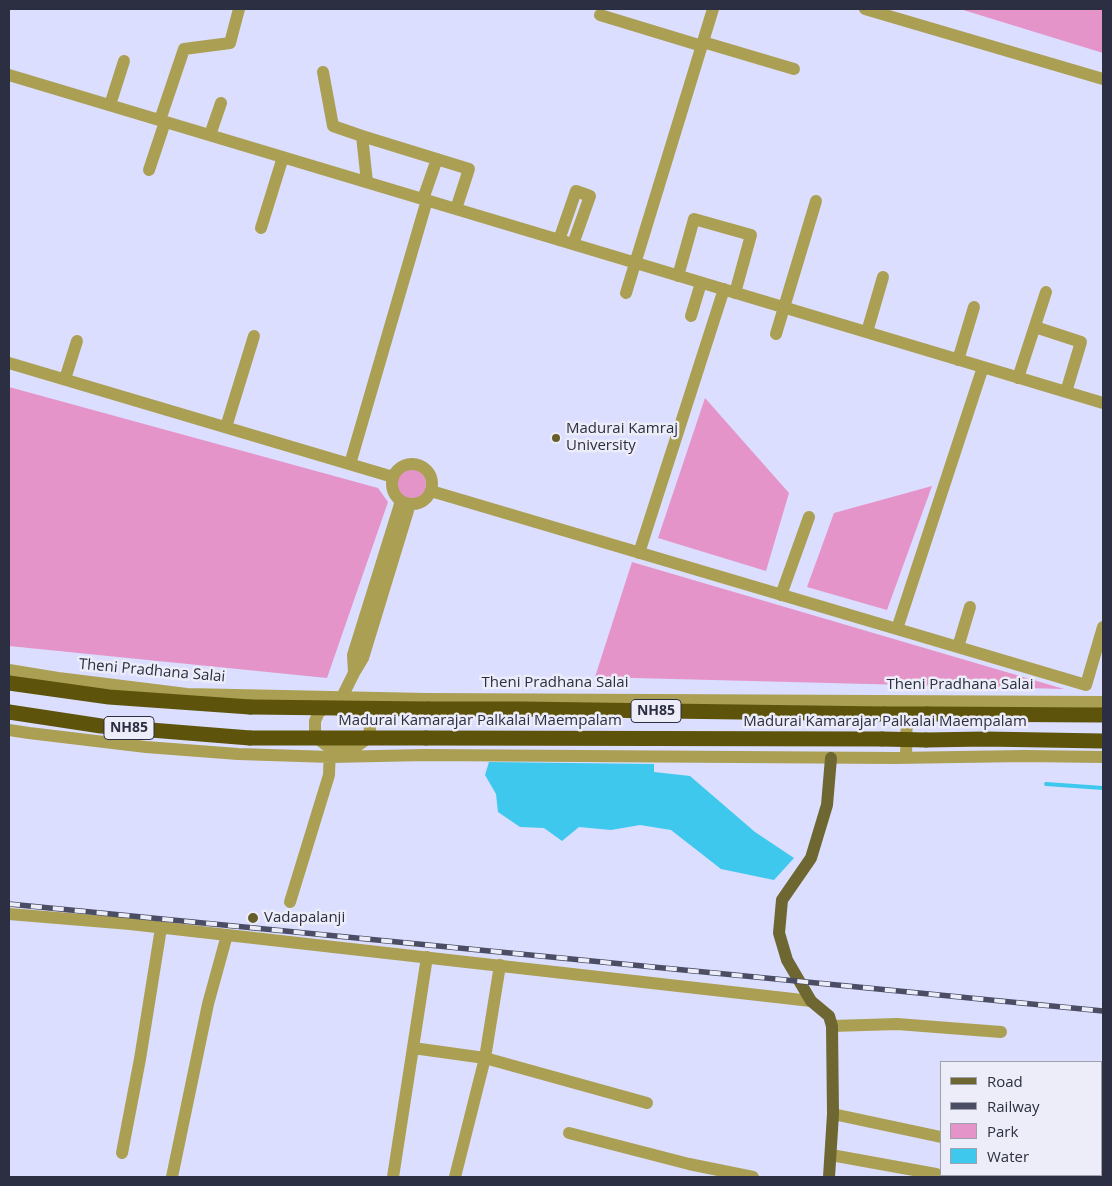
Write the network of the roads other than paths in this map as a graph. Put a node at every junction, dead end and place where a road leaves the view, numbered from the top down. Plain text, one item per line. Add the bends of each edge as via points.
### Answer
1 (239, 9) edge
2 (713, 9) edge
3 (866, 9) edge
4 (600, 15) dead end
5 (702, 44) junction
6 (124, 61) dead end
7 (794, 69) dead end
8 (323, 72) dead end
9 (9, 75) edge
10 (1103, 80) edge
11 (221, 103) dead end
12 (110, 105) junction
13 (162, 121) junction
14 (210, 135) junction
15 (362, 136) junction
16 (283, 157) junction
17 (437, 159) junction
18 (149, 170) dead end
19 (367, 182) junction
20 (425, 200) junction
21 (816, 201) dead end
22 (456, 209) junction
23 (261, 228) dead end
24 (559, 240) junction
25 (573, 244) junction
26 (635, 263) junction
27 (678, 276) junction
28 (883, 277) dead end
29 (702, 283) junction
30 (729, 291) junction
31 (1046, 292) dead end
32 (626, 294) dead end
33 (784, 307) junction
34 (974, 307) dead end
35 (691, 316) dead end
36 (1035, 327) junction
37 (867, 332) junction
38 (776, 334) dead end
39 (254, 336) dead end
40 (76, 340) dead end
41 (958, 360) junction
42 (9, 363) edge
43 (983, 367) junction
44 (1018, 378) junction
45 (65, 379) junction
46 (1066, 392) junction
47 (1103, 403) edge
48 (226, 427) junction
49 (350, 464) junction
50 (393, 477) junction
51 (431, 491) junction
52 (406, 502) junction
53 (809, 517) dead end
54 (639, 553) junction
55 (781, 595) junction
56 (970, 607) dead end
57 (1103, 627) edge
58 (896, 629) junction
59 (958, 647) junction
60 (9, 670) edge
61 (9, 683) edge
62 (308, 696) junction
63 (373, 698) junction
64 (342, 701) junction
65 (907, 701) junction
66 (1103, 702) edge
67 (328, 707) junction
68 (357, 707) junction
69 (9, 712) edge
70 (1103, 715) edge
71 (9, 730) edge
72 (1103, 740) edge
73 (357, 746) junction
74 (329, 749) junction
75 (375, 756) junction
76 (1103, 757) edge
77 (830, 758) junction
78 (906, 758) junction
79 (290, 902) dead end
80 (9, 914) edge
81 (161, 928) junction
82 (227, 935) junction
83 (427, 957) junction
84 (500, 965) junction
85 (811, 1001) junction
86 (832, 1026) junction
87 (1001, 1032) dead end
88 (413, 1048) junction
89 (485, 1058) junction
90 (647, 1103) dead end
91 (833, 1114) junction
92 (569, 1133) dead end
93 (940, 1137) edge
94 (122, 1153) dead end
95 (830, 1156) junction
96 (936, 1174) dead end
97 (172, 1177) edge
98 (393, 1177) edge
99 (455, 1177) edge
100 (753, 1177) edge
101 (829, 1177) edge

1 - 13 street via 230,43 184,49
2 - 5 street
3 - 10 street
4 - 5 street
5 - 7 street
5 - 26 street
6 - 12 street
8 - 15 street via 333,126
9 - 12 street
11 - 14 street
12 - 13 street
13 - 14 street
13 - 18 street
14 - 16 street
15 - 17 street
15 - 19 street
16 - 19 street
16 - 23 street
17 - 20 street
17 - 22 street via 469,169
19 - 20 street
20 - 22 street
20 - 49 street
21 - 33 street
22 - 24 street
24 - 25 street
24 - 25 street via 576,191 590,196
25 - 26 street
26 - 27 street
26 - 32 street
27 - 29 street
27 - 30 street via 694,219 752,235
28 - 37 street
29 - 30 street
29 - 35 street
30 - 33 street
30 - 54 street
31 - 36 street
33 - 37 street
33 - 38 street
34 - 41 street
36 - 44 street
36 - 46 street via 1081,342
37 - 41 street
39 - 48 street
40 - 45 street
41 - 43 street
42 - 45 street
43 - 44 street
43 - 58 street
44 - 46 street
45 - 48 street
46 - 47 street
48 - 49 street
49 - 50 street
50 - 51 street via 403,466 416,464 431,475
50 - 52 street via 393,490
51 - 52 street via 424,500
51 - 54 street
52 - 64 street via 363,658
53 - 55 street
54 - 55 street
55 - 58 street
56 - 59 street
57 - 59 street via 1086,685
58 - 59 street
60 - 62 street, Theni Pradhana Salai / NH85 via 186,694
61 - 70 highway, Madurai Kamarajar Palkalai Maempalam / NH85, bridge via 109,697 250,707
62 - 64 street, Theni Pradhana Salai / NH85
62 - 67 street
63 - 64 street, Theni Pradhana Salai / NH85
63 - 65 street, Theni Pradhana Salai / NH85
63 - 68 street
64 - 67 street
64 - 68 street
65 - 66 street, Theni Pradhana Salai / NH85
65 - 78 street
67 - 74 street via 319,712 315,730 317,738
68 - 73 street via 366,712 370,730 367,739
69 - 72 highway, Madurai Kamarajar Palkalai Maempalam / NH85, bridge via 101,726 250,738
71 - 74 street, NH85 via 146,747 238,754 309,756
73 - 74 street
73 - 75 street
74 - 75 street, NH85
74 - 79 street via 329,775
75 - 77 street, NH85
76 - 78 street, NH85
77 - 78 street, NH85
77 - 85 main road via 827,805 810,858 782,900 779,933 787,960
80 - 81 street
81 - 82 street
81 - 94 street
82 - 83 street
82 - 97 street via 208,1004
83 - 84 street
83 - 88 street
84 - 85 street
84 - 89 street
85 - 86 main road via 829,1016
86 - 87 street via 897,1024
86 - 91 main road
88 - 89 street
88 - 98 street
89 - 90 street
89 - 99 street
91 - 93 street
91 - 95 main road
92 - 100 street
95 - 96 street
95 - 101 main road

